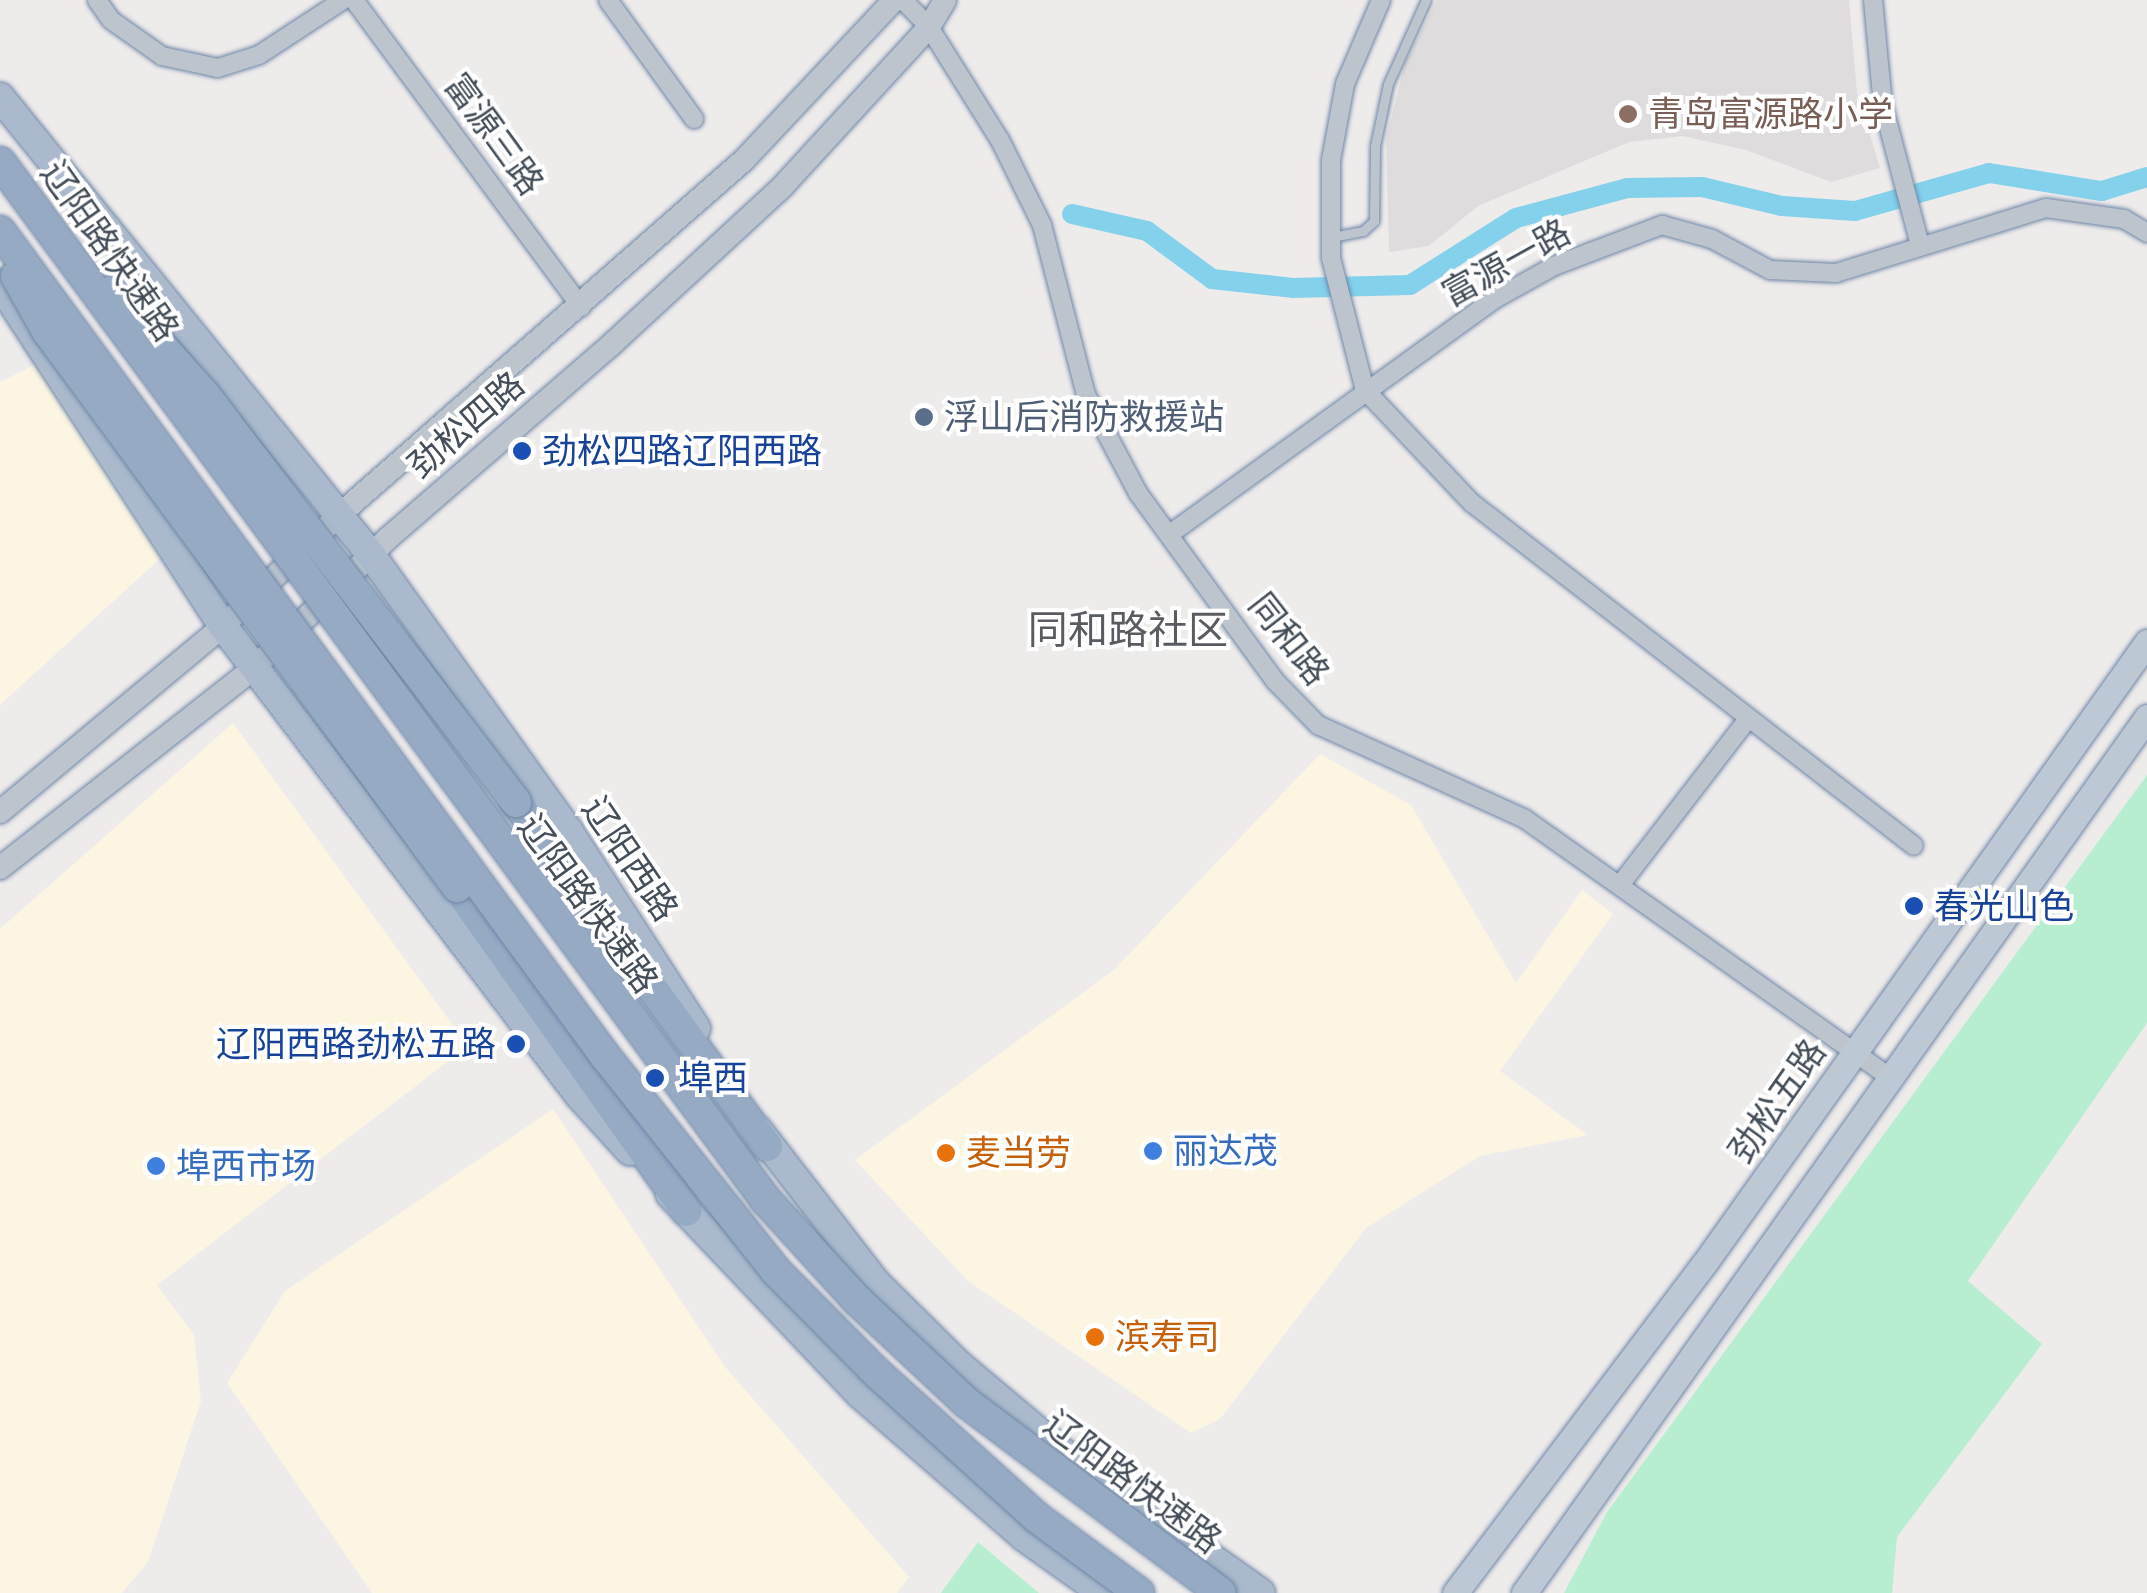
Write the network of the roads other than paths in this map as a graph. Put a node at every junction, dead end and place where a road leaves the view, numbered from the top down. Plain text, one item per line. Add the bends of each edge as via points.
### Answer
1 (97, 0) edge
2 (343, 0) edge
3 (354, 0) edge
4 (608, 0) edge
5 (894, 0) edge
6 (903, 0) edge
7 (945, 0) edge
8 (1381, 0) edge
9 (1426, 0) edge
10 (1873, 0) edge
11 (929, 27) junction
12 (0, 97) edge
13 (694, 119) dead end
14 (0, 162) edge
15 (23, 191) junction
16 (0, 231) edge
17 (2147, 233) edge
18 (1329, 237) junction
19 (1920, 240) junction
20 (0, 247) edge
21 (1, 290) edge
22 (581, 307) junction
23 (1365, 390) junction
24 (338, 516) junction
25 (1170, 534) junction
26 (372, 554) junction
27 (223, 626) junction
28 (2147, 642) edge
29 (255, 667) junction
30 (2147, 717) edge
31 (1748, 719) junction
32 (0, 812) edge
33 (1914, 846) dead end
34 (0, 868) edge
35 (1620, 886) junction
36 (1852, 1055) junction
37 (1890, 1077) junction
38 (767, 1146) junction
39 (686, 1211) junction
40 (1103, 1593) edge
41 (1139, 1593) edge
42 (1221, 1593) edge
43 (1261, 1593) edge
44 (1455, 1593) edge
45 (1524, 1593) edge

1 - 2 street via 112,20 162,56 218,68 259,56
3 - 22 street, 富源三路
4 - 13 street
5 - 22 street, 劲松四路 via 744,160
6 - 11 street, 同和路
7 - 11 street, 劲松四路
8 - 18 street via 1345,84 1331,160
9 - 18 lane via 1388,84 1375,146 1374,221 1363,232
10 - 19 street via 1897,170
11 - 25 street, 同和路 via 1000,140 1042,225 1086,395 1138,492
11 - 26 street, 劲松四路 via 782,187
12 - 24 main road, 辽阳西路
14 - 15 highway, 辽阳路快速路, bridge
15 - 38 highway, bridge via 206,396 516,802
15 - 42 highway, 辽阳路快速路, bridge via 358,656 765,1199 857,1300 967,1402
16 - 41 highway, 辽阳路快速路, bridge via 605,1056 775,1270 1036,1517
17 - 19 street, 富源一路 via 2124,218 2046,208
18 - 23 street via 1342,318
19 - 23 street, 富源一路 via 1836,274 1770,270 1712,238 1662,224 1554,266
20 - 39 highway, bridge via 47,331 457,887
21 - 27 main road
22 - 24 street, 劲松四路
23 - 25 street, 富源一路
23 - 31 street via 1472,502
24 - 26 main road, 辽阳西路
24 - 27 street, 劲松四路
25 - 35 street, 同和路 via 1275,682 1318,725 1525,820
26 - 29 street, 劲松四路
26 - 38 main road, 辽阳西路 via 569,832
27 - 29 main road
27 - 32 street, 劲松四路
28 - 36 main road, 劲松五路
29 - 34 street, 劲松四路
29 - 39 main road via 579,1095
30 - 37 main road
31 - 33 street
31 - 35 street
35 - 36 street, 同和路
36 - 37 street, 同和路
36 - 44 main road, 劲松五路 via 1704,1264
37 - 45 main road
38 - 43 main road, 辽阳西路 via 876,1284 959,1365 1068,1456
39 - 40 main road via 861,1395 1023,1536

